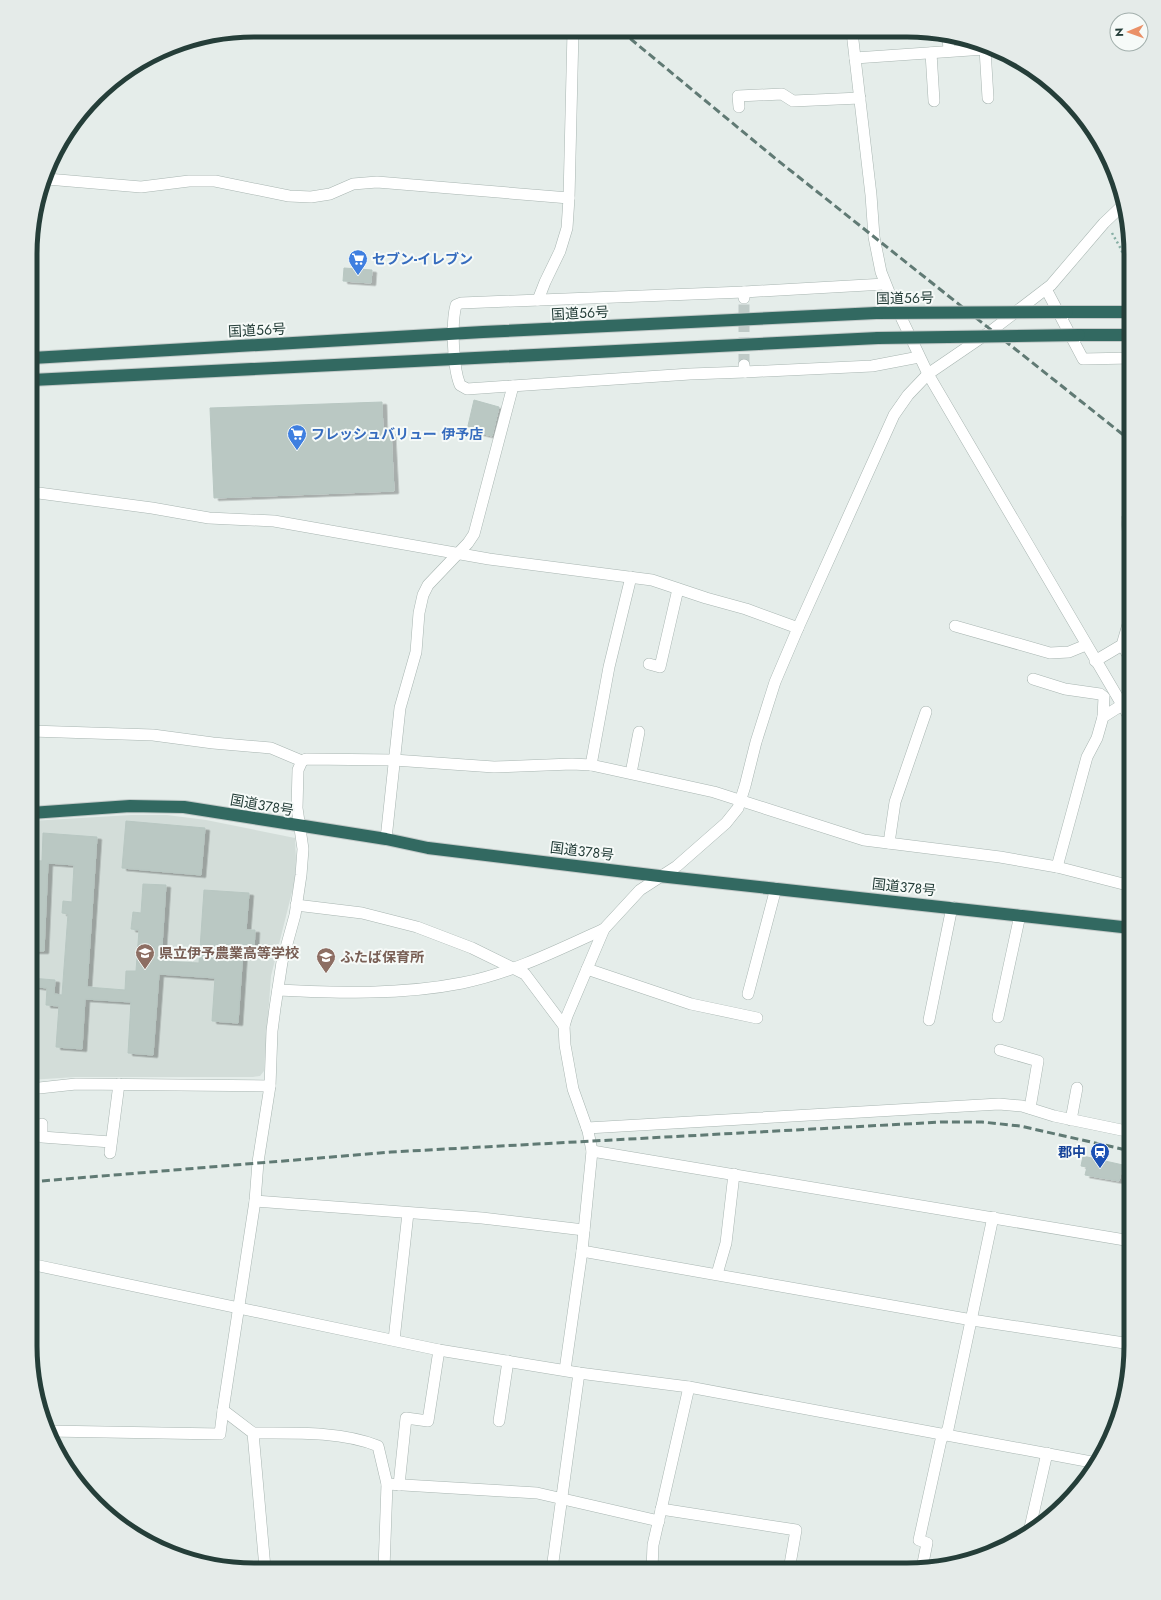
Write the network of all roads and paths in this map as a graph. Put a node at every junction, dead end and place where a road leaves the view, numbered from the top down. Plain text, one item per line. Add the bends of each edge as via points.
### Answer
1 (573, 37) edge
2 (853, 37) edge
3 (948, 41) edge
4 (977, 49) edge
5 (949, 51) junction
6 (985, 52) edge
7 (931, 53) junction
8 (855, 58) junction
9 (860, 98) junction
10 (988, 98) dead end
11 (934, 101) dead end
12 (739, 107) dead end
13 (51, 179) edge
14 (569, 198) junction
15 (1119, 209) edge
16 (1104, 223) junction
17 (1124, 258) edge
18 (885, 284) junction
19 (1046, 289) junction
20 (538, 300) junction
21 (1124, 312) edge
22 (454, 334) junction
23 (1124, 335) edge
24 (919, 357) junction
25 (37, 358) edge
26 (1124, 358) edge
27 (455, 360) junction
28 (928, 374) junction
29 (37, 380) edge
30 (514, 386) junction
31 (37, 493) edge
32 (458, 553) junction
33 (631, 577) junction
34 (678, 589) junction
35 (956, 626) dead end
36 (798, 628) junction
37 (1124, 637) edge
38 (1086, 645) junction
39 (1122, 645) junction
40 (1124, 648) edge
41 (1095, 662) junction
42 (650, 664) dead end
43 (1033, 679) dead end
44 (1122, 705) junction
45 (1124, 708) edge
46 (926, 712) dead end
47 (1103, 718) junction
48 (37, 731) edge
49 (639, 732) dead end
50 (394, 760) junction
51 (302, 761) junction
52 (591, 765) junction
53 (631, 773) junction
54 (740, 800) junction
55 (37, 813) edge
56 (300, 826) junction
57 (386, 839) junction
58 (889, 843) junction
59 (1057, 868) junction
60 (659, 876) junction
61 (1124, 884) edge
62 (776, 888) junction
63 (296, 905) junction
64 (952, 907) junction
65 (1020, 915) junction
66 (1124, 927) edge
67 (604, 929) junction
68 (514, 968) junction
69 (587, 969) junction
70 (278, 990) junction
71 (748, 994) dead end
72 (998, 1017) dead end
73 (758, 1018) dead end
74 (929, 1020) dead end
75 (564, 1026) junction
76 (1000, 1050) dead end
77 (119, 1084) junction
78 (270, 1086) junction
79 (37, 1088) edge
80 (1077, 1088) dead end
81 (1030, 1108) junction
82 (1071, 1120) junction
83 (42, 1124) dead end
84 (587, 1128) junction
85 (1124, 1131) edge
86 (592, 1151) junction
87 (734, 1174) junction
88 (255, 1201) junction
89 (408, 1213) junction
90 (993, 1217) junction
91 (584, 1230) junction
92 (1124, 1240) edge
93 (582, 1251) junction
94 (37, 1265) edge
95 (717, 1274) junction
96 (237, 1307) junction
97 (972, 1320) junction
98 (394, 1340) junction
99 (1124, 1343) edge
100 (439, 1350) junction
101 (508, 1361) junction
102 (566, 1370) junction
103 (579, 1373) junction
104 (689, 1387) junction
105 (223, 1410) junction
106 (499, 1421) dead end
107 (55, 1431) edge
108 (253, 1433) junction
109 (944, 1434) junction
110 (1047, 1453) junction
111 (1090, 1461) edge
112 (387, 1484) junction
113 (399, 1484) junction
114 (560, 1500) junction
115 (661, 1509) junction
116 (659, 1521) junction
117 (1031, 1523) edge
118 (265, 1563) edge
119 (384, 1563) edge
120 (553, 1563) edge
121 (652, 1563) edge
122 (790, 1563) edge
123 (923, 1563) edge

1 - 14 street
2 - 8 street
3 - 5 street
4 - 5 street
5 - 7 street
6 - 10 street
7 - 8 street
7 - 11 street
8 - 9 street
9 - 12 street via 793,101 782,94 738,96
9 - 18 street via 874,237
13 - 14 street via 141,187 189,181 215,181 289,196 311,197 330,194 353,184 377,182
14 - 20 street via 567,228 560,251
15 - 16 street
16 - 17 path via 1118,242
16 - 19 street
18 - 20 street via 744,295
18 - 24 street
19 - 26 street via 1083,359
19 - 28 street
20 - 22 street via 456,305
21 - 22 highway, 国道56号, bridge via 876,313
22 - 25 highway, 国道56号
22 - 27 street
23 - 27 highway, bridge via 878,338
24 - 28 street
24 - 30 street via 872,366 745,369
27 - 29 highway
27 - 30 street via 460,385 468,389
28 - 36 street via 894,415
28 - 38 street
30 - 32 street via 474,534
31 - 32 street via 209,518 274,521
32 - 33 street
32 - 50 street via 422,595 416,652 400,708
33 - 34 street via 652,580
33 - 52 street via 610,666
34 - 36 street
34 - 42 street via 660,667
35 - 38 street via 1050,653 1069,652
36 - 54 street via 770,697
37 - 39 street
38 - 41 street
39 - 40 street
39 - 41 street
41 - 44 street
43 - 47 street via 1065,689 1100,694 1104,697 1105,703
44 - 45 street
44 - 47 street
46 - 58 street via 895,802
47 - 59 street via 1097,738 1087,757
48 - 51 street via 153,735 271,748
49 - 53 street
50 - 51 street
50 - 52 street via 488,767
50 - 57 street
51 - 56 street via 298,770 297,808
52 - 53 street
53 - 54 street
54 - 58 street via 846,835
54 - 60 street via 738,808 726,823 677,866
55 - 56 highway, 国道378号 via 130,806 184,807
56 - 57 highway, 国道378号
56 - 63 street via 302,869
57 - 60 highway, 国道378号 via 428,848
58 - 59 street via 1000,857
59 - 61 street
60 - 62 highway, 国道378号
60 - 67 street via 640,890
62 - 64 highway, 国道378号
62 - 71 street
63 - 68 street via 362,912 417,927 472,948
63 - 70 street
64 - 65 highway, 国道378号
64 - 74 street
65 - 66 highway, 国道378号
65 - 72 street
67 - 68 street
67 - 69 street
68 - 70 street via 463,983 418,990 365,994
68 - 75 street via 525,974
69 - 73 street via 691,1004
69 - 75 street
70 - 78 street via 272,1031
75 - 84 street via 573,1089
76 - 81 street via 1038,1061
77 - 78 street
77 - 79 street via 76,1084
77 - 83 street via 111,1147 42,1137
78 - 88 street via 258,1162
80 - 82 street
81 - 82 street
81 - 84 street via 999,1104
82 - 85 street
84 - 86 street
86 - 87 street
86 - 91 street
87 - 90 street
87 - 95 street via 726,1243
88 - 89 street
88 - 96 street
89 - 91 street via 482,1218
89 - 98 street
90 - 92 street
90 - 97 street
91 - 93 street
93 - 95 street
93 - 102 street
94 - 96 street
95 - 97 street
96 - 98 street
96 - 105 street
97 - 99 street
97 - 109 street via 948,1429
98 - 100 street
100 - 101 street
100 - 113 street via 428,1421 406,1418
101 - 102 street
101 - 106 street
102 - 103 street
103 - 104 street
103 - 114 street
104 - 109 street
104 - 115 street
105 - 107 street via 220,1434
105 - 108 street
108 - 112 street via 294,1432 346,1438 378,1446
108 - 118 street
109 - 110 street
109 - 123 street via 919,1540 927,1543
110 - 111 street
110 - 117 street
112 - 113 street
112 - 119 street
113 - 114 street via 537,1493
114 - 116 street
114 - 120 street
115 - 116 street
115 - 122 street via 796,1530
116 - 121 street

